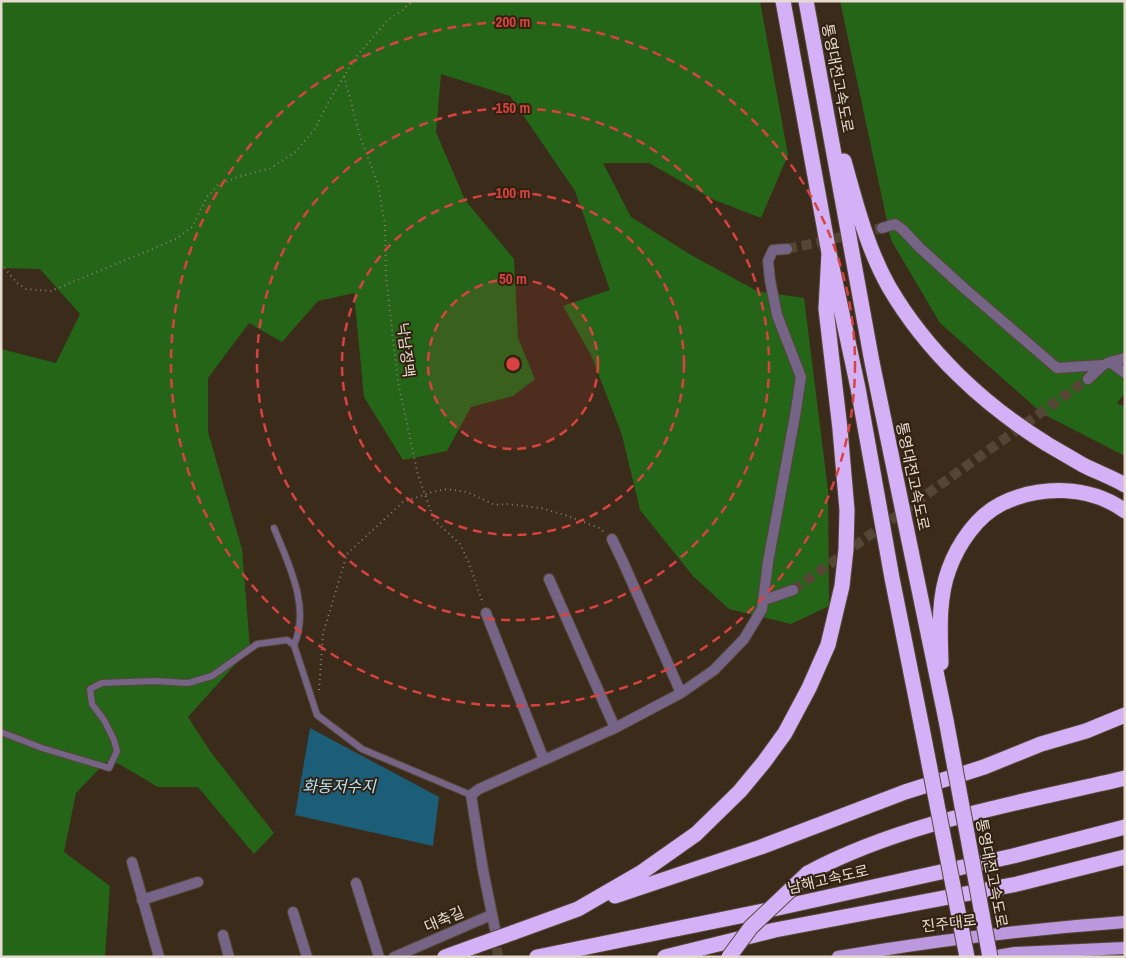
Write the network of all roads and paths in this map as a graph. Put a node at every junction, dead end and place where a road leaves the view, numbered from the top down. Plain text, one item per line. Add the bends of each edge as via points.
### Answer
1 (410, 1) edge
2 (415, 1) edge
3 (783, 1) edge
4 (806, 1) edge
5 (403, 10) junction
6 (819, 69) junction
7 (344, 76) junction
8 (882, 228) tunnel mouth
9 (787, 248) tunnel mouth
10 (829, 253) junction
11 (1, 264) edge
12 (1125, 358) edge
13 (1106, 363) junction
14 (1125, 373) edge
15 (1088, 379) tunnel mouth
16 (1125, 484) edge
17 (424, 494) junction
18 (1125, 511) edge
19 (274, 528) dead end
20 (612, 539) joint
21 (548, 579) dead end
22 (793, 590) tunnel mouth
23 (764, 600) junction
24 (486, 613) joint
25 (294, 645) junction
26 (680, 693) junction
27 (317, 715) junction
28 (1125, 715) edge
29 (946, 720) junction
30 (614, 728) junction
31 (1, 732) edge
32 (544, 760) junction
33 (1125, 778) edge
34 (471, 795) junction
35 (1125, 827) edge
36 (1125, 857) edge
37 (132, 862) dead end
38 (198, 882) dead end
39 (356, 883) dead end
40 (142, 900) junction
41 (578, 909) junction
42 (293, 912) dead end
43 (492, 915) junction
44 (1125, 922) edge
45 (495, 929) tunnel mouth
46 (223, 935) dead end
47 (1125, 948) edge
48 (158, 957) edge
49 (230, 957) edge
50 (307, 957) edge
51 (379, 957) edge
52 (394, 957) edge
53 (445, 957) edge
54 (537, 957) edge
55 (665, 957) edge
56 (729, 957) edge
57 (838, 957) edge
58 (967, 957) edge
59 (991, 957) edge

1 - 5 path
2 - 5 path
3 - 10 highway
4 - 6 highway, 통영대전고속도로
5 - 7 path via 388,20
6 - 16 highway via 859,215 888,285 910,319 934,349 993,406 1077,461
6 - 29 highway, 통영대전고속도로 via 872,362
7 - 11 path via 315,130 295,152 272,168 218,185 207,197 192,226 176,239 50,291 26,288
7 - 17 path, 낙남정맥 via 360,136 378,184 385,225 386,277 398,382
8 - 13 street via 895,224 902,229 964,288 1057,368
9 - 23 street via 773,250 768,261 770,280 777,316 801,377
10 - 41 highway via 826,309 840,429 846,549 842,586 828,645 785,733 740,791 690,839 642,872
10 - 58 highway, bridge
12 - 13 street
13 - 14 street
13 - 15 street
17 - 20 path via 447,489 467,492 495,505 541,508 599,528
17 - 24 path, 낙남정맥 via 434,520 460,544
17 - 27 path via 403,502 347,554 323,634
18 - 29 highway via 1115,504 1068,490 1033,493 1000,505 966,537 948,571 941,603 941,662
19 - 25 lane via 289,564 299,606 298,636
20 - 26 street
21 - 30 street
22 - 23 street
23 - 26 street via 744,639 714,670
24 - 32 street
25 - 27 lane
25 - 31 lane via 287,640 257,644 212,676 188,683 154,680 102,683 90,689 92,704 104,720 117,751 109,768
26 - 30 street
27 - 34 lane via 362,749
28 - 41 highway
29 - 59 highway, 통영대전고속도로, bridge
30 - 32 street
32 - 34 street
33 - 56 highway, bridge via 916,828 830,861 808,873 751,926
34 - 43 street
35 - 54 highway, 남해고속도로 via 1013,856 769,910
36 - 55 highway via 1017,884 775,930
37 - 40 street
38 - 40 street
39 - 51 street
40 - 48 street
41 - 53 highway, bridge
42 - 50 street
43 - 45 street
43 - 52 street, 대축길
44 - 57 main road, 진주대로 via 1052,927
46 - 49 street
47 - 59 main road

